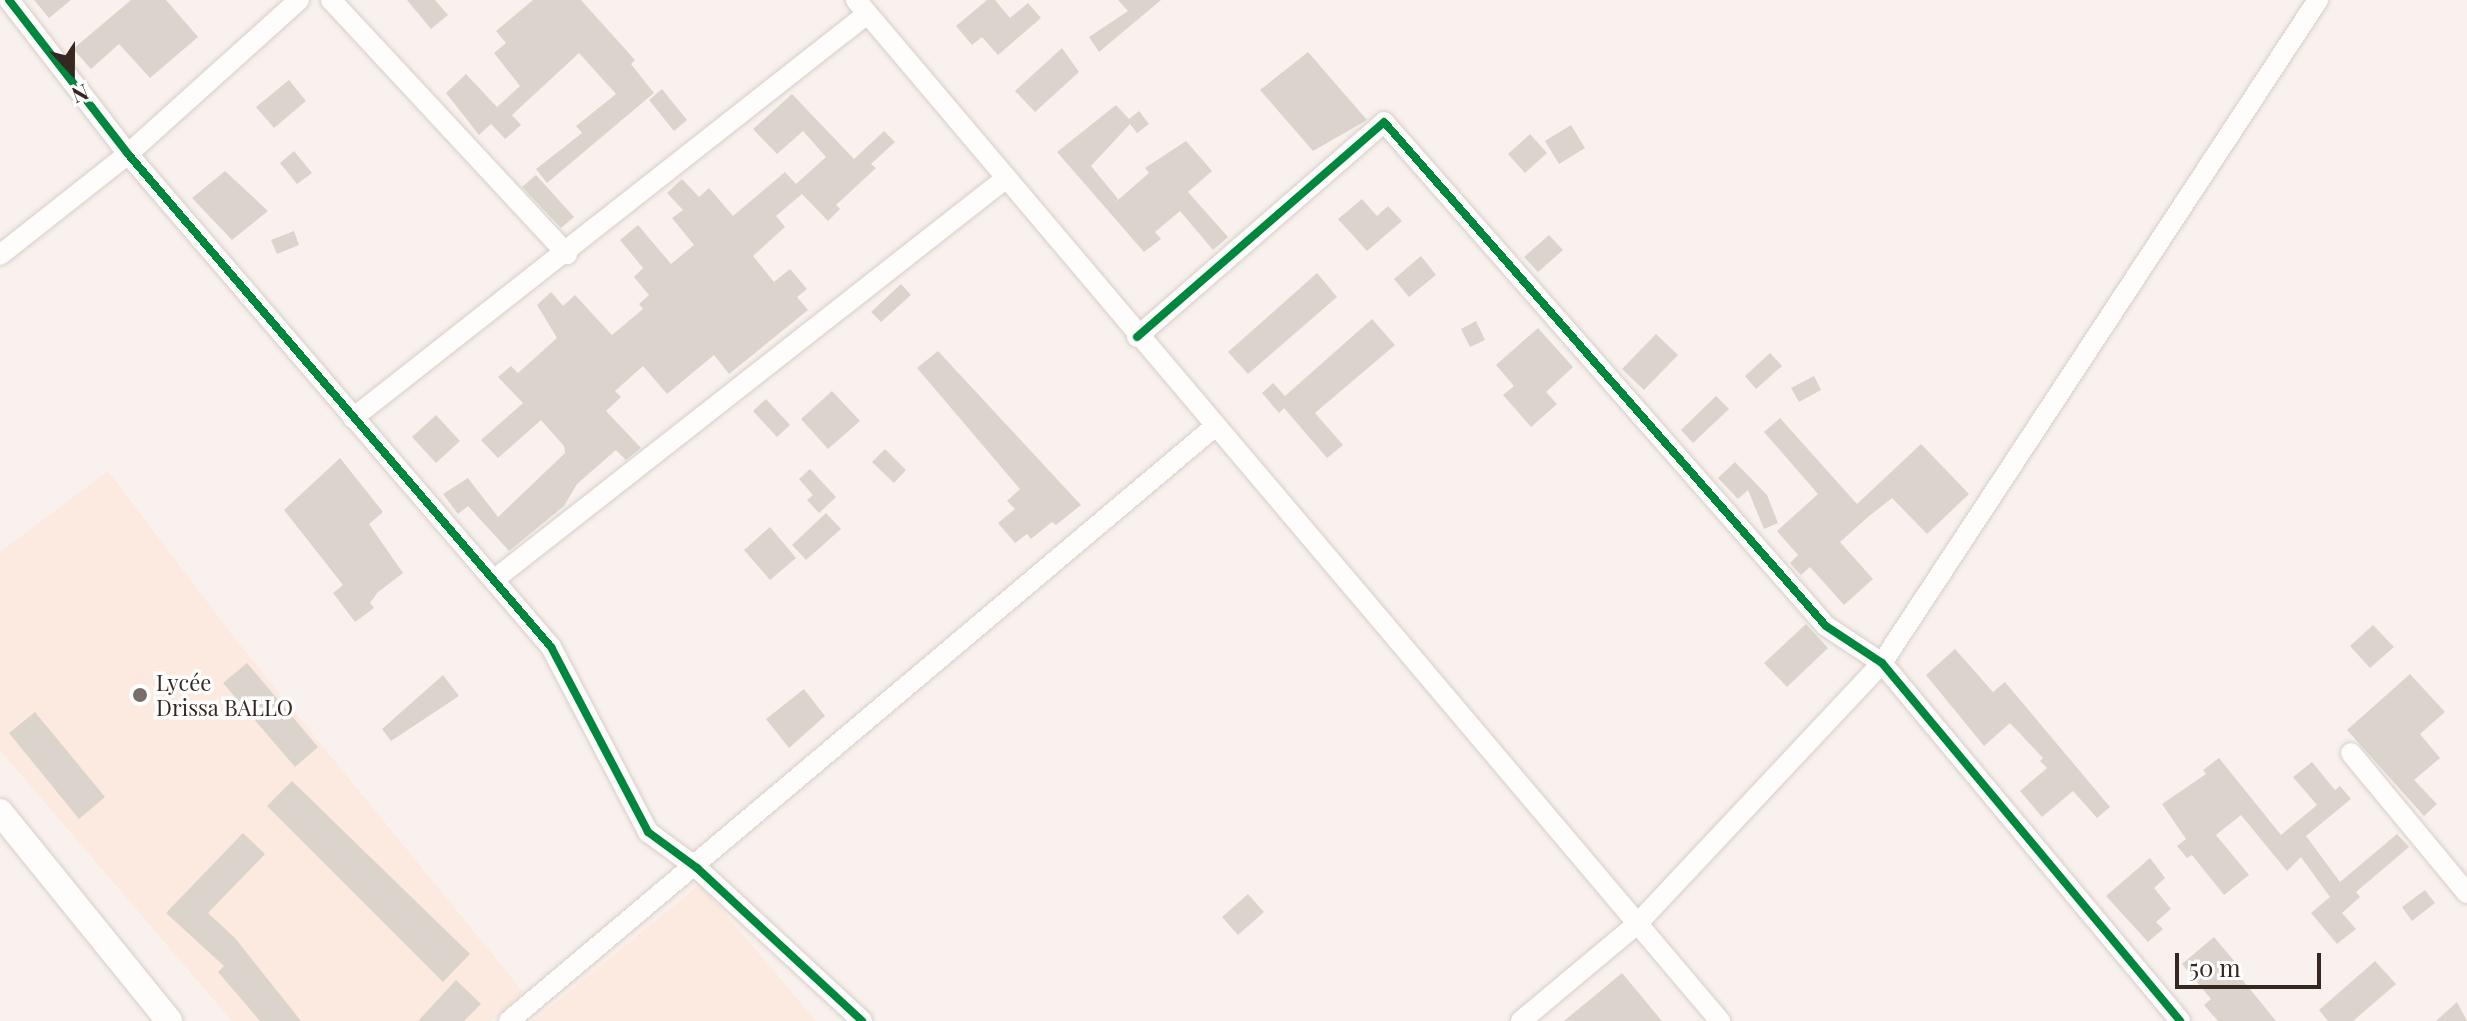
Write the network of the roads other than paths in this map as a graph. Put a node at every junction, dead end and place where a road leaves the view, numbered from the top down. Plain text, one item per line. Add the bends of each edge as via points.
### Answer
1 (9, 0) edge
2 (299, 0) edge
3 (331, 0) edge
4 (2318, 0) edge
5 (862, 7) edge
6 (128, 154) junction
7 (1005, 179) junction
8 (567, 254) junction
9 (0, 255) edge
10 (1137, 337) junction
11 (353, 418) junction
12 (1213, 428) junction
13 (495, 579) junction
14 (1882, 663) junction
15 (2351, 753) dead end
16 (0, 812) edge
17 (697, 868) junction
18 (2467, 893) edge
19 (1638, 923) junction
20 (169, 1021) edge
21 (509, 1021) edge
22 (862, 1021) edge
23 (1521, 1021) edge
24 (1720, 1021) edge
25 (2180, 1021) edge

1 - 6 street
2 - 6 street
3 - 8 street
4 - 14 street
5 - 7 street
5 - 8 street
6 - 9 street
6 - 11 street
7 - 10 street
7 - 13 street
8 - 11 street
10 - 12 street
10 - 14 street via 1384,122 1826,626
11 - 13 street
12 - 17 street
12 - 19 street
13 - 17 street via 551,647 648,832
14 - 19 street
14 - 25 street
15 - 18 street
16 - 20 main road
17 - 21 street
17 - 22 street
19 - 23 street
19 - 24 street

